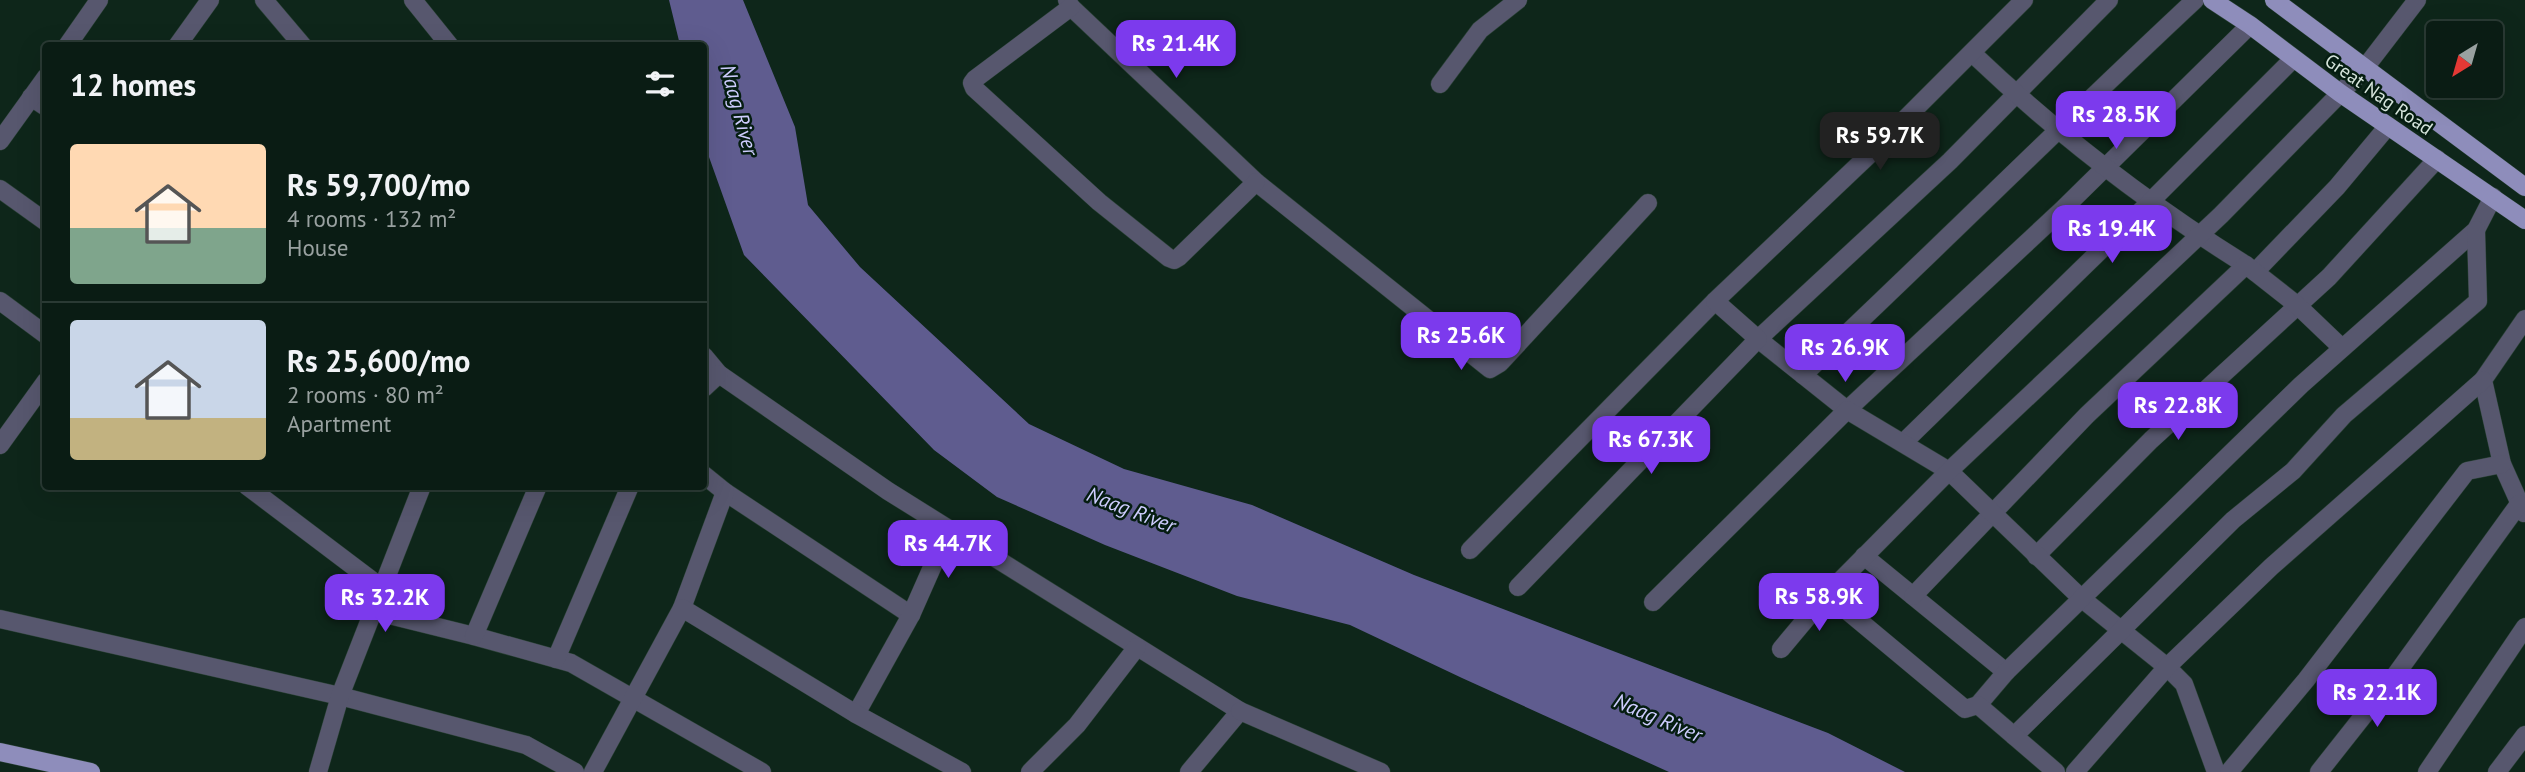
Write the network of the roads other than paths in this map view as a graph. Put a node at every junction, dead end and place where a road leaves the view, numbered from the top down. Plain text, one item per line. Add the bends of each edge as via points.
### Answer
1 (99, 0) edge
2 (210, 0) edge
3 (264, 0) edge
4 (413, 0) edge
5 (1518, 0) edge
6 (2024, 0) edge
7 (2109, 0) edge
8 (2195, 0) edge
9 (2212, 0) edge
10 (2274, 0) edge
11 (2417, 0) edge
12 (1069, 4) edge
13 (2250, 25) junction
14 (70, 42) edge
15 (180, 42) edge
16 (300, 42) edge
17 (447, 42) edge
18 (1972, 53) junction
19 (2293, 59) junction
20 (2364, 69) junction
21 (1440, 84) dead end
22 (2340, 93) junction
23 (2016, 95) junction
24 (38, 102) edge
25 (2388, 126) junction
26 (2058, 129) junction
27 (0, 142) edge
28 (2437, 159) junction
29 (2106, 167) junction
30 (1256, 182) junction
31 (2525, 187) edge
32 (0, 189) edge
33 (2493, 197) junction
34 (2150, 202) junction
35 (1648, 203) dead end
36 (42, 219) edge
37 (2525, 220) edge
38 (2476, 230) junction
39 (2199, 235) junction
40 (2251, 269) junction
41 (0, 301) edge
42 (1715, 301) junction
43 (2297, 305) junction
44 (2525, 319) edge
45 (42, 332) edge
46 (1758, 339) junction
47 (2341, 347) junction
48 (707, 360) edge
49 (719, 374) junction
50 (1803, 375) junction
51 (2483, 380) junction
52 (707, 385) edge
53 (42, 387) edge
54 (1847, 410) junction
55 (1903, 443) junction
56 (0, 445) edge
57 (2502, 464) junction
58 (1949, 471) junction
59 (707, 478) edge
60 (252, 490) edge
61 (417, 490) edge
62 (536, 490) edge
63 (628, 490) edge
64 (724, 492) junction
65 (2522, 510) edge
66 (1992, 513) junction
67 (949, 529) junction
68 (1470, 550) dead end
69 (1864, 556) junction
70 (2036, 556) junction
71 (1518, 587) dead end
72 (382, 588) junction
73 (1827, 594) junction
74 (1913, 596) junction
75 (2081, 598) junction
76 (1653, 602) dead end
77 (682, 608) junction
78 (373, 611) junction
79 (911, 615) junction
80 (0, 619) edge
81 (2525, 627) edge
82 (2121, 630) junction
83 (474, 636) junction
84 (1137, 647) junction
85 (1781, 649) dead end
86 (556, 659) junction
87 (2167, 667) junction
88 (2006, 672) junction
89 (340, 696) junction
90 (634, 699) junction
91 (1978, 705) junction
92 (1240, 711) junction
93 (856, 714) junction
94 (2525, 735) edge
95 (2014, 736) junction
96 (0, 752) edge
97 (1355, 767) edge
98 (91, 772) edge
99 (318, 772) edge
100 (575, 772) edge
101 (593, 772) edge
102 (762, 772) edge
103 (962, 772) edge
104 (1030, 772) edge
105 (1189, 772) edge
106 (1381, 772) edge
107 (2056, 772) edge
108 (2075, 772) edge
109 (2216, 772) edge
110 (2230, 772) edge
111 (2319, 772) edge
112 (2427, 772) edge
113 (2497, 772) edge

1 - 14 street
2 - 15 street
3 - 16 street
4 - 17 street
5 - 21 street via 1480,30
6 - 18 street
7 - 23 street
8 - 26 street
9 - 13 main road, Great Nag Road
10 - 20 main road, Great Nag Road
11 - 20 street
12 - 30 street
12 - 30 street via 975,79 974,88 1099,202 1174,260
13 - 19 main road, Great Nag Road
13 - 29 street
18 - 23 street
18 - 42 street
19 - 22 main road, Great Nag Road
19 - 34 street
20 - 22 street
20 - 31 main road, Great Nag Road
22 - 25 main road, Great Nag Road
22 - 39 street
23 - 26 street
23 - 46 street
24 - 27 street
25 - 28 main road, Great Nag Road
25 - 40 street via 2337,187
26 - 29 street
26 - 50 street
28 - 33 main road, Great Nag Road
28 - 43 street via 2370,235
29 - 34 street
29 - 54 street
30 - 35 street via 1490,369
32 - 36 street
33 - 37 main road, Great Nag Road
33 - 38 street
34 - 39 street
34 - 55 street
38 - 47 street
38 - 82 street via 2478,301 2344,415 2293,471 2233,520
39 - 40 street
39 - 58 street
40 - 43 street
40 - 66 street via 2087,415
41 - 45 street
42 - 46 street
42 - 68 street
43 - 47 street
43 - 70 street via 2151,440
44 - 51 street
46 - 50 street
46 - 71 street
47 - 75 street
48 - 49 street
49 - 52 street
49 - 67 street
50 - 54 street
51 - 57 street
51 - 87 street via 2271,567
53 - 56 street
54 - 55 street
54 - 76 street
55 - 58 street
57 - 65 street
57 - 110 street via 2467,471
58 - 66 street
58 - 69 street
59 - 64 street
60 - 72 street
61 - 72 street
62 - 83 street
63 - 86 street
64 - 77 street
64 - 79 street
65 - 111 street
66 - 70 street
66 - 74 street
67 - 79 street
67 - 84 street
69 - 73 street
69 - 74 street
70 - 75 street
72 - 78 street
73 - 85 street
73 - 91 street via 1965,709
74 - 88 street
75 - 82 street
75 - 88 street
77 - 90 street
77 - 93 street
78 - 83 street
78 - 89 street
79 - 93 street
80 - 89 street
81 - 112 street
82 - 87 street
82 - 95 street
83 - 86 street
84 - 92 street
84 - 104 street via 1077,725
86 - 90 street
87 - 108 street
87 - 109 street via 2184,684
88 - 91 street
89 - 99 street
89 - 100 street via 526,745
90 - 101 street
90 - 102 street
91 - 95 street
92 - 97 street
92 - 105 street
93 - 103 street
94 - 113 street
95 - 107 street
96 - 98 main road
97 - 106 street

